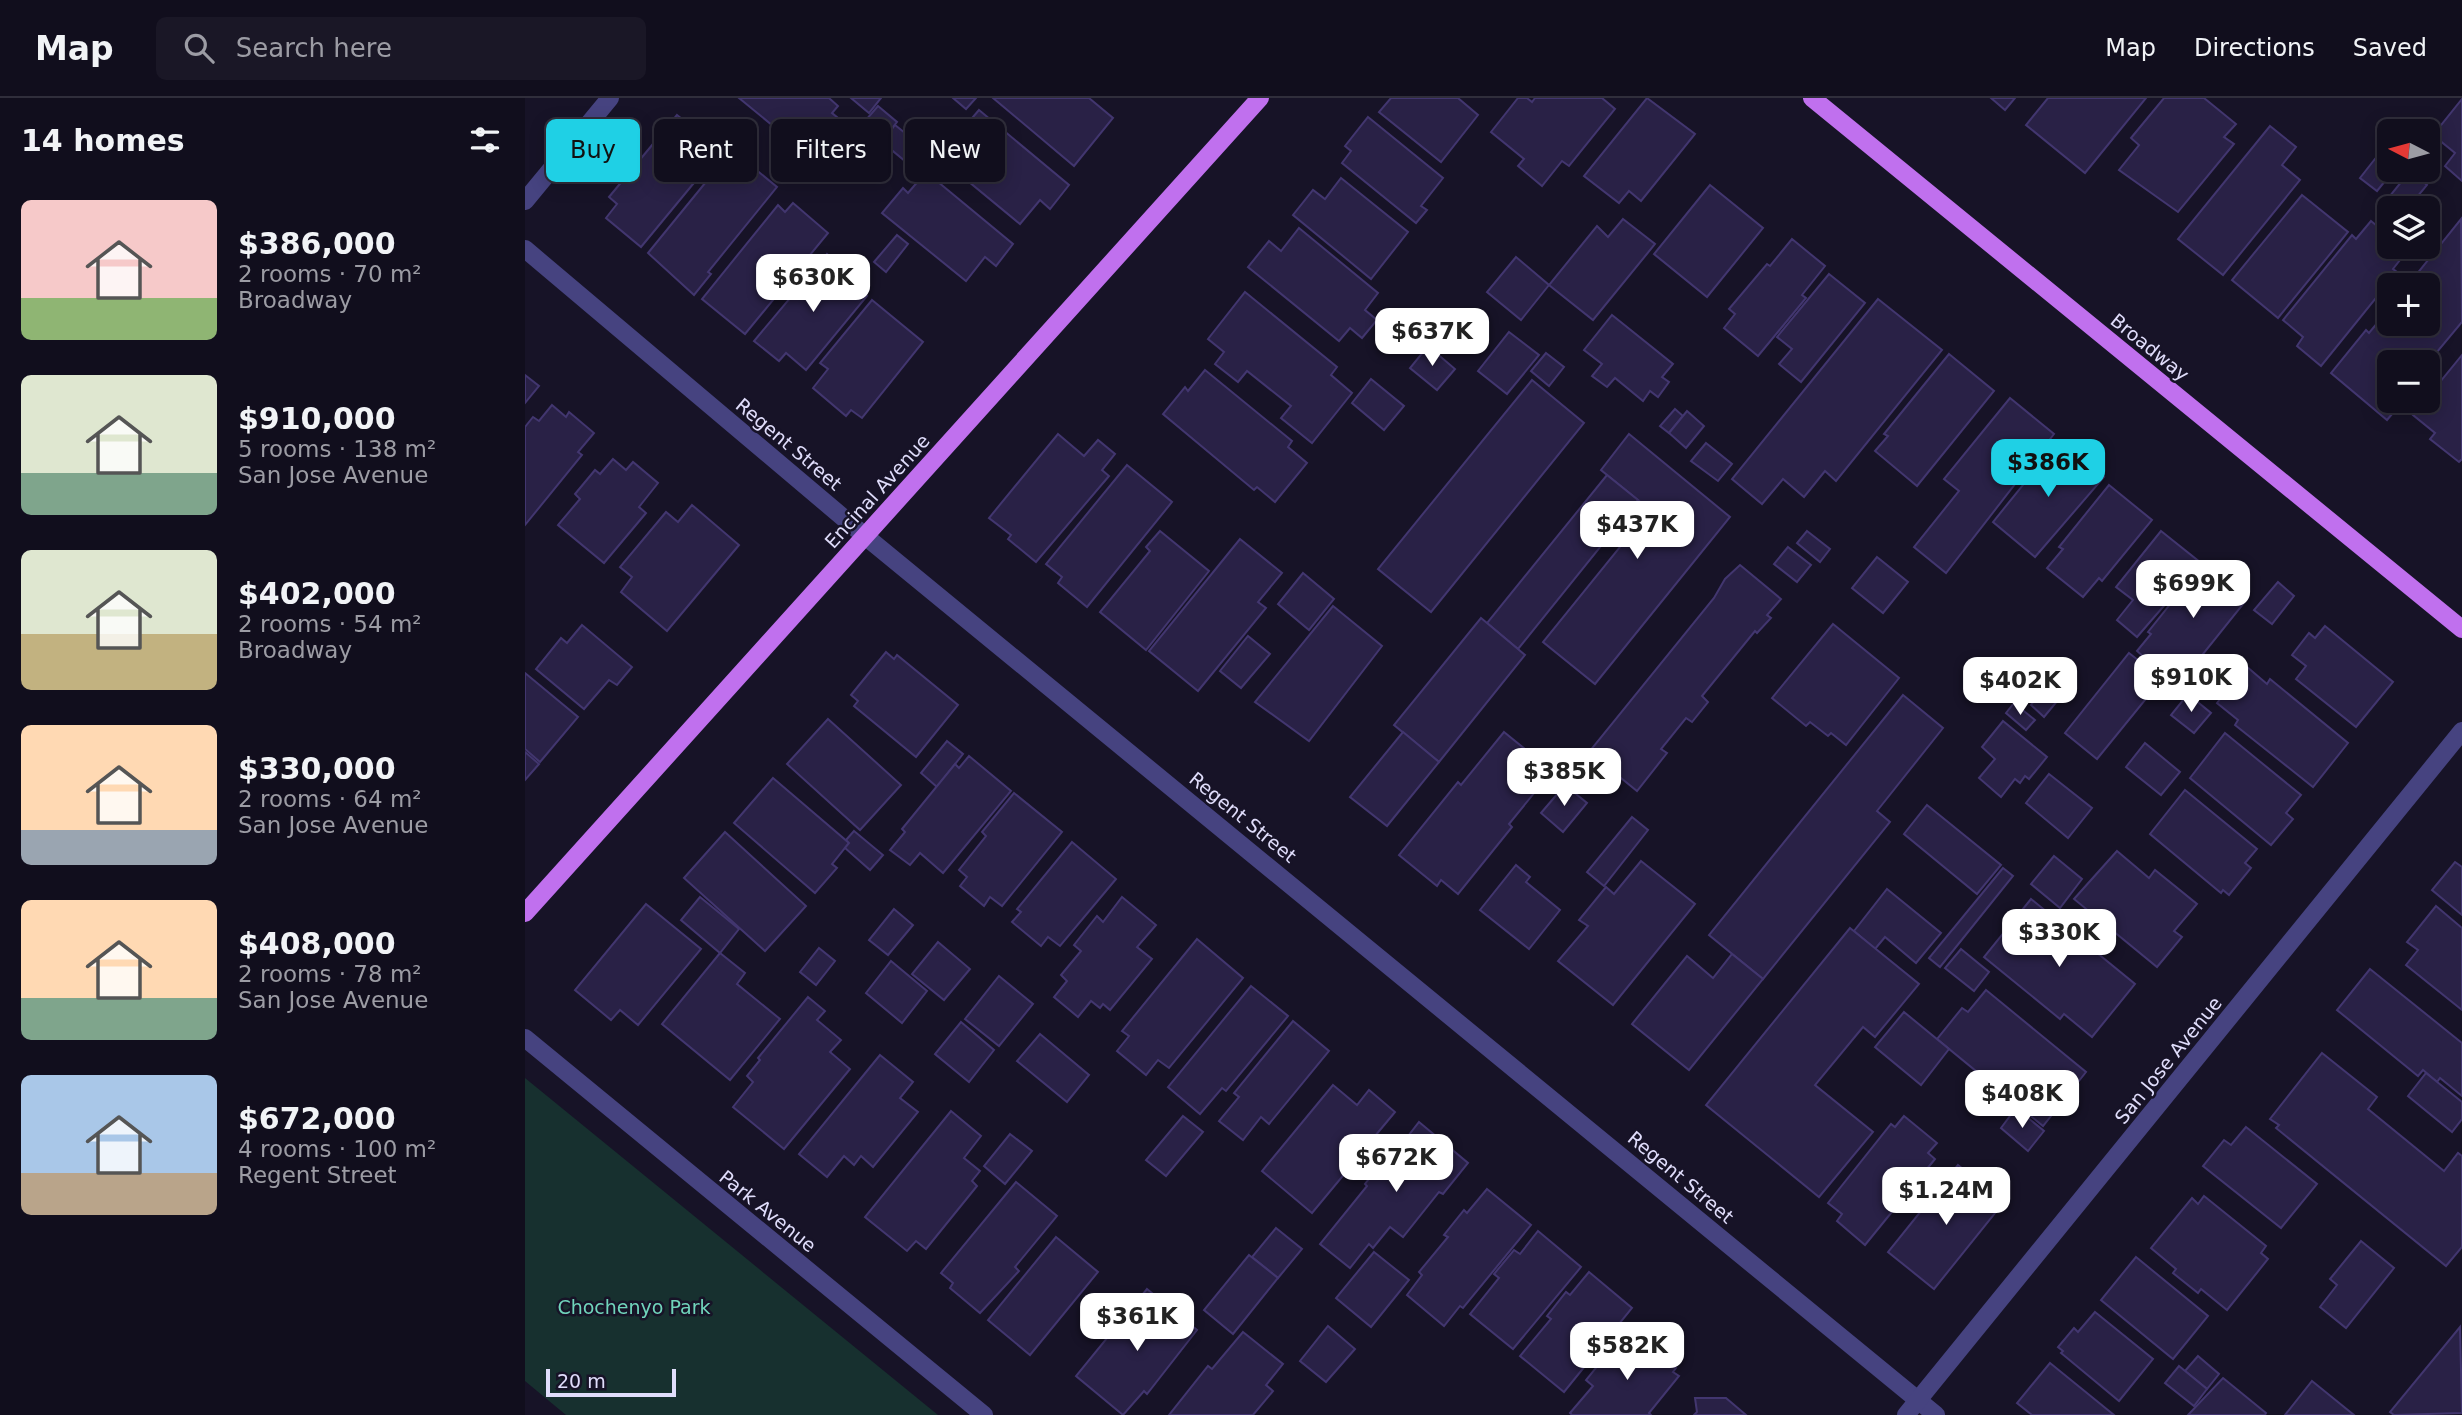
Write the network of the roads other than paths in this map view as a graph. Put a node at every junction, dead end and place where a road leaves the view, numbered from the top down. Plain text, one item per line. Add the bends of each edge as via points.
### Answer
1 (610, 98) edge
2 (1260, 98) edge
3 (1812, 98) edge
4 (525, 201) edge
5 (525, 249) edge
6 (865, 536) junction
7 (2462, 629) edge
8 (2462, 732) edge
9 (525, 913) edge
10 (525, 1038) edge
11 (1918, 1400) junction
12 (984, 1415) edge
13 (1906, 1415) edge
14 (1936, 1415) edge

1 - 4 street
2 - 6 main road, Encinal Avenue
3 - 7 main road, Broadway
5 - 6 street, Regent Street
6 - 9 main road, Encinal Avenue
6 - 11 street, Regent Street
8 - 11 street, San Jose Avenue
10 - 12 street, Park Avenue
11 - 13 street, San Jose Avenue
11 - 14 street, Regent Street

